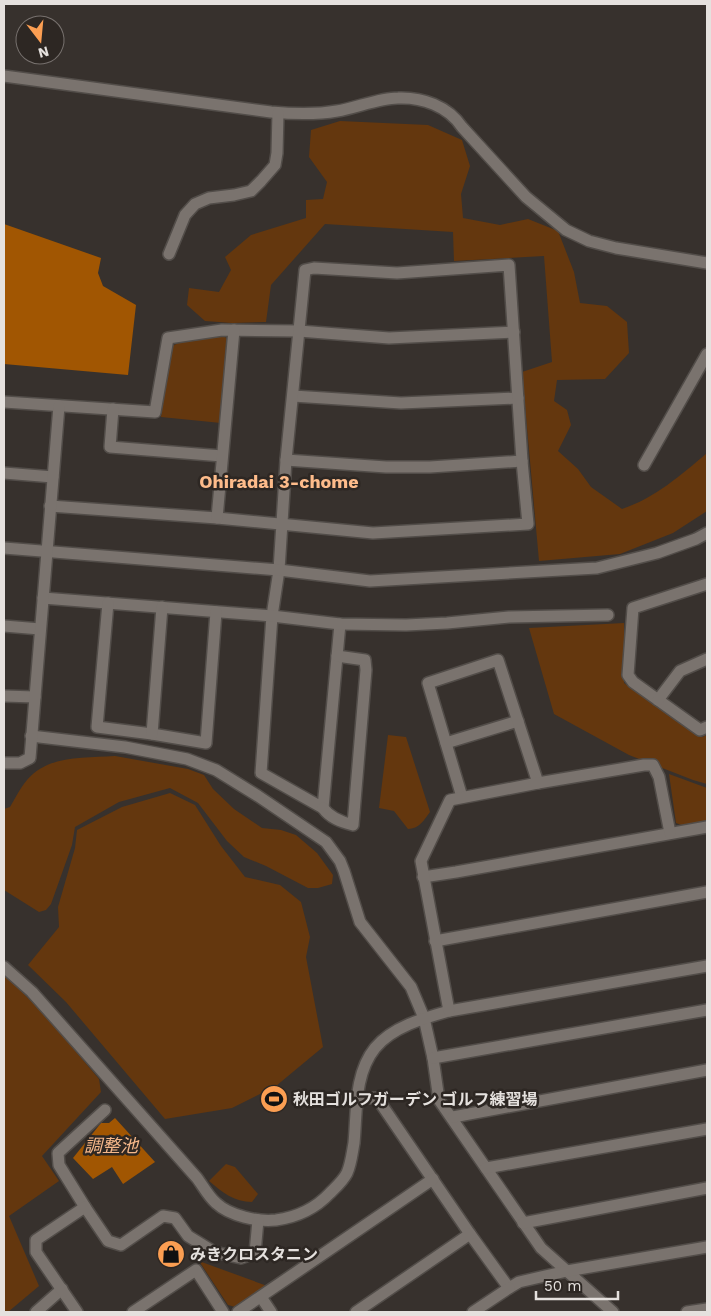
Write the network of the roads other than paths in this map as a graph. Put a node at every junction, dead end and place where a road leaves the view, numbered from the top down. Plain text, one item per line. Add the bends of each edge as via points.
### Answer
1 (4, 76) edge
2 (278, 113) junction
3 (169, 254) dead end
4 (707, 263) edge
5 (234, 330) junction
6 (299, 331) junction
7 (514, 332) junction
8 (707, 354) edge
9 (293, 396) junction
10 (518, 398) junction
11 (4, 402) edge
12 (59, 406) junction
13 (113, 409) junction
14 (222, 456) junction
15 (286, 460) junction
16 (522, 461) junction
17 (644, 465) dead end
18 (4, 474) edge
19 (53, 477) junction
20 (50, 506) junction
21 (217, 518) junction
22 (282, 524) junction
23 (707, 533) edge
24 (4, 548) edge
25 (47, 551) junction
26 (279, 570) junction
27 (707, 584) edge
28 (43, 598) junction
29 (108, 603) junction
30 (162, 607) junction
31 (216, 612) junction
32 (608, 615) dead end
33 (272, 616) junction
34 (340, 624) junction
35 (4, 626) edge
36 (40, 629) junction
37 (337, 656) junction
38 (707, 659) edge
39 (4, 696) edge
40 (35, 698) junction
41 (658, 700) junction
42 (518, 721) junction
43 (707, 727) edge
44 (152, 734) junction
45 (32, 736) junction
46 (446, 743) junction
47 (4, 763) edge
48 (538, 783) junction
49 (462, 797) junction
50 (323, 808) junction
51 (707, 827) edge
52 (670, 833) junction
53 (423, 877) junction
54 (707, 892) edge
55 (435, 941) junction
56 (707, 966) edge
57 (4, 967) edge
58 (707, 1010) edge
59 (449, 1011) junction
60 (424, 1018) junction
61 (433, 1058) junction
62 (707, 1070) edge
63 (358, 1098) junction
64 (105, 1110) dead end
65 (453, 1117) junction
66 (707, 1129) edge
67 (486, 1168) junction
68 (433, 1180) junction
69 (707, 1188) edge
70 (85, 1208) junction
71 (258, 1220) junction
72 (523, 1223) junction
73 (470, 1234) junction
74 (707, 1247) edge
75 (567, 1271) junction
76 (509, 1288) junction
77 (62, 1289) junction
78 (261, 1297) junction
79 (707, 1309) edge
80 (36, 1312) edge
81 (77, 1312) edge
82 (133, 1312) edge
83 (223, 1312) edge
84 (238, 1312) edge
85 (271, 1312) edge
86 (356, 1312) edge
87 (473, 1312) edge
88 (612, 1312) edge
89 (687, 1312) edge

1 - 2 street
2 - 3 street via 275,165 251,191 209,198 195,204 185,215
2 - 4 street via 337,111 397,98 424,101 455,117 526,197 566,230 589,241 616,248
5 - 6 street
5 - 13 street via 168,338 155,412
5 - 14 street
6 - 7 street via 389,338
6 - 7 street via 305,270 397,273 509,265
6 - 9 street
7 - 10 street
8 - 17 street
9 - 10 street via 401,403
9 - 15 street
10 - 16 street
11 - 12 street
12 - 13 street
12 - 19 street
13 - 14 street via 110,447
14 - 21 street
15 - 16 street via 386,467
15 - 22 street
16 - 22 street via 528,524 373,533
18 - 19 street
19 - 20 street
20 - 21 street
20 - 25 street
21 - 22 street
22 - 26 street
23 - 26 street via 657,553 597,568 370,581
24 - 25 street
25 - 26 street
25 - 28 street
26 - 33 street
27 - 41 street via 633,608 628,675
28 - 29 street
28 - 36 street
29 - 30 street
29 - 44 street via 96,727
30 - 31 street
30 - 44 street
31 - 33 street
31 - 44 street via 206,743
32 - 34 street via 509,617 406,625
33 - 34 street
33 - 50 street via 261,772
34 - 37 street
35 - 36 street
36 - 40 street
37 - 50 street
37 - 50 street via 365,660 354,825 328,814
38 - 41 street via 680,671
39 - 40 street
40 - 45 street
41 - 43 street via 700,730
42 - 46 street
42 - 46 street via 498,660 428,683
42 - 48 street
45 - 47 street via 30,758 20,763
45 - 60 street via 187,758 216,770 308,829 326,842 340,862 348,878 360,922 411,987
46 - 49 street
48 - 49 street
48 - 52 street via 653,765 659,778
49 - 53 street via 450,800 446,808 421,861
51 - 52 street
52 - 53 street
53 - 55 street
54 - 55 street
55 - 59 street
56 - 59 street
57 - 71 street via 32,992 216,1203 236,1214
58 - 61 street
59 - 60 street
60 - 61 street
60 - 63 street via 401,1028 375,1048 360,1077
61 - 65 street via 440,1100
62 - 65 street
63 - 68 street via 378,1098
63 - 71 street via 351,1163 339,1184 313,1208 293,1217
64 - 70 street via 58,1153 58,1165
65 - 67 street
66 - 67 street
67 - 72 street
68 - 73 street
68 - 78 street
69 - 72 street
70 - 71 street via 108,1241 121,1244 163,1216 175,1218 188,1236 214,1252 242,1258 255,1252
70 - 77 street via 36,1240 36,1252
72 - 75 street via 541,1248
73 - 76 street
73 - 86 street
74 - 75 street
75 - 76 street via 519,1282
75 - 88 street
76 - 87 street
77 - 80 street
77 - 81 street
78 - 84 street
78 - 85 street
79 - 89 street
82 - 83 street via 196,1270

